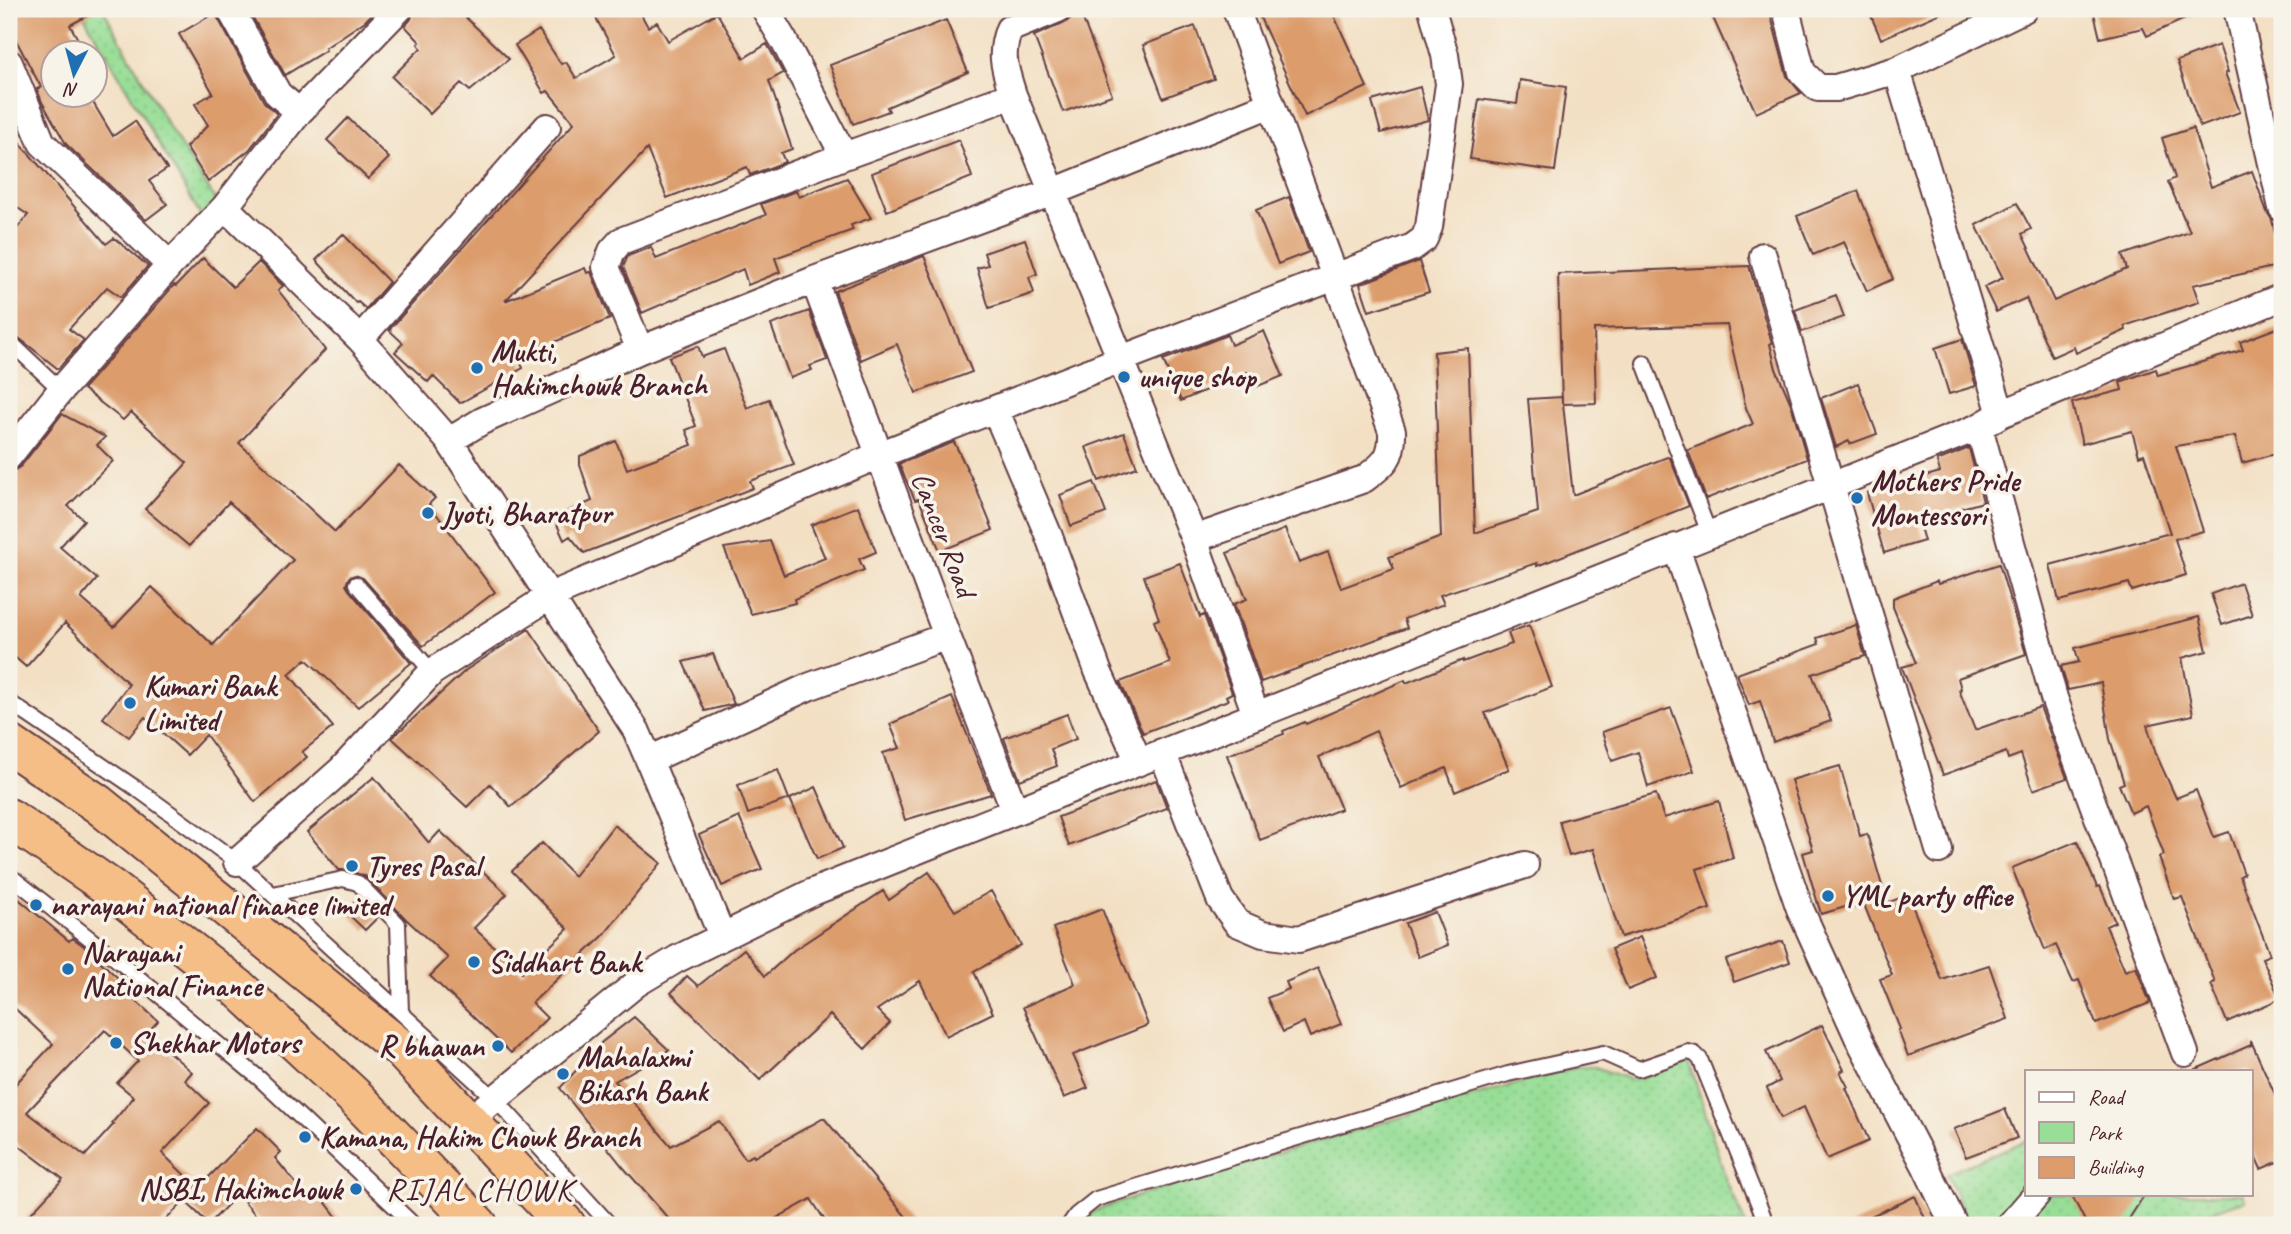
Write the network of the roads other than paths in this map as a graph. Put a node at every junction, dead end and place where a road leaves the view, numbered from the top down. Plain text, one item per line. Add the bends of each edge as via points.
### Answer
1 (230, 9) edge
2 (399, 9) edge
3 (765, 9) edge
4 (1058, 9) edge
5 (1236, 9) edge
6 (1432, 9) edge
7 (1786, 9) edge
8 (2024, 9) edge
9 (2236, 9) edge
10 (1995, 15) edge
11 (9, 63) edge
12 (1896, 70) junction
13 (1013, 94) junction
14 (1271, 104) junction
15 (299, 112) junction
16 (547, 127) dead end
17 (844, 156) junction
18 (1053, 192) junction
19 (225, 208) junction
20 (2282, 208) edge
21 (1763, 256) dead end
22 (170, 265) junction
23 (1334, 276) junction
24 (814, 280) junction
25 (2282, 297) edge
26 (360, 339) junction
27 (9, 341) edge
28 (639, 350) junction
29 (1121, 359) junction
30 (1644, 363) dead end
31 (61, 390) junction
32 (995, 409) junction
33 (1990, 421) junction
34 (449, 441) junction
35 (879, 455) junction
36 (9, 456) edge
37 (1830, 485) junction
38 (1709, 533) junction
39 (1194, 539) junction
40 (1676, 547) junction
41 (356, 583) dead end
42 (550, 596) junction
43 (947, 636) junction
44 (432, 672) junction
45 (9, 702) edge
46 (1256, 715) junction
47 (9, 744) edge
48 (1150, 757) junction
49 (649, 760) junction
50 (1015, 811) junction
51 (9, 818) edge
52 (1939, 850) dead end
53 (237, 862) junction
54 (1525, 866) dead end
55 (9, 875) edge
56 (273, 894) junction
57 (722, 936) junction
58 (401, 1012) junction
59 (2185, 1053) dead end
60 (481, 1110) junction
61 (2036, 1196) edge
62 (414, 1225) edge
63 (478, 1225) edge
64 (565, 1225) edge
65 (610, 1225) edge
66 (1069, 1225) edge
67 (1767, 1225) edge
68 (1954, 1225) edge
69 (2010, 1225) edge

1 - 15 street via 278,94
2 - 15 street
3 - 17 street
4 - 13 street via 1009,29 1002,59
5 - 14 street
6 - 23 street via 1449,84 1429,227 1424,239 1413,247
7 - 12 street via 1802,72 1818,88 1836,88
8 - 10 street
9 - 20 street
10 - 12 street
11 - 22 street via 43,143
12 - 33 street
13 - 17 street
13 - 18 street
14 - 18 street
14 - 23 street
15 - 19 street
16 - 26 street
17 - 28 street via 621,242 606,267
18 - 24 street
18 - 29 street
19 - 22 street
19 - 26 street
21 - 37 street
22 - 31 street
23 - 29 street
23 - 39 street via 1392,430 1392,448 1381,467 1364,479
24 - 28 street
24 - 35 street, Cancer Road
25 - 33 street
26 - 34 street
27 - 31 lane
28 - 34 street via 482,421
29 - 32 street
29 - 39 street
30 - 38 lane
31 - 36 street
32 - 35 street
32 - 48 street via 1048,534 1098,671
33 - 37 street
33 - 59 street via 2054,698
34 - 42 street
35 - 42 street
35 - 43 street, Cancer Road
37 - 38 street
37 - 52 street
38 - 40 street
39 - 46 street
40 - 46 street
40 - 68 street via 1800,909 1858,1037
41 - 44 lane
42 - 44 street
42 - 49 street via 636,730
43 - 49 street via 808,687
43 - 50 street, Cancer Road
44 - 53 street via 341,770
45 - 53 lane
46 - 48 street
47 - 60 highway via 98,804
48 - 50 street
48 - 54 street via 1168,772 1220,899 1237,923 1263,934 1299,939
49 - 57 street
50 - 57 street via 813,892
51 - 63 highway via 112,889 238,988 357,1099
53 - 56 lane
55 - 62 lane via 260,1079
56 - 58 lane
56 - 58 lane via 343,879 358,883 398,924
57 - 60 street via 636,984
58 - 60 lane
60 - 64 highway
60 - 65 lane
61 - 69 street
66 - 67 lane via 1096,1199 1508,1074 1602,1053 1639,1069 1688,1052 1700,1059

